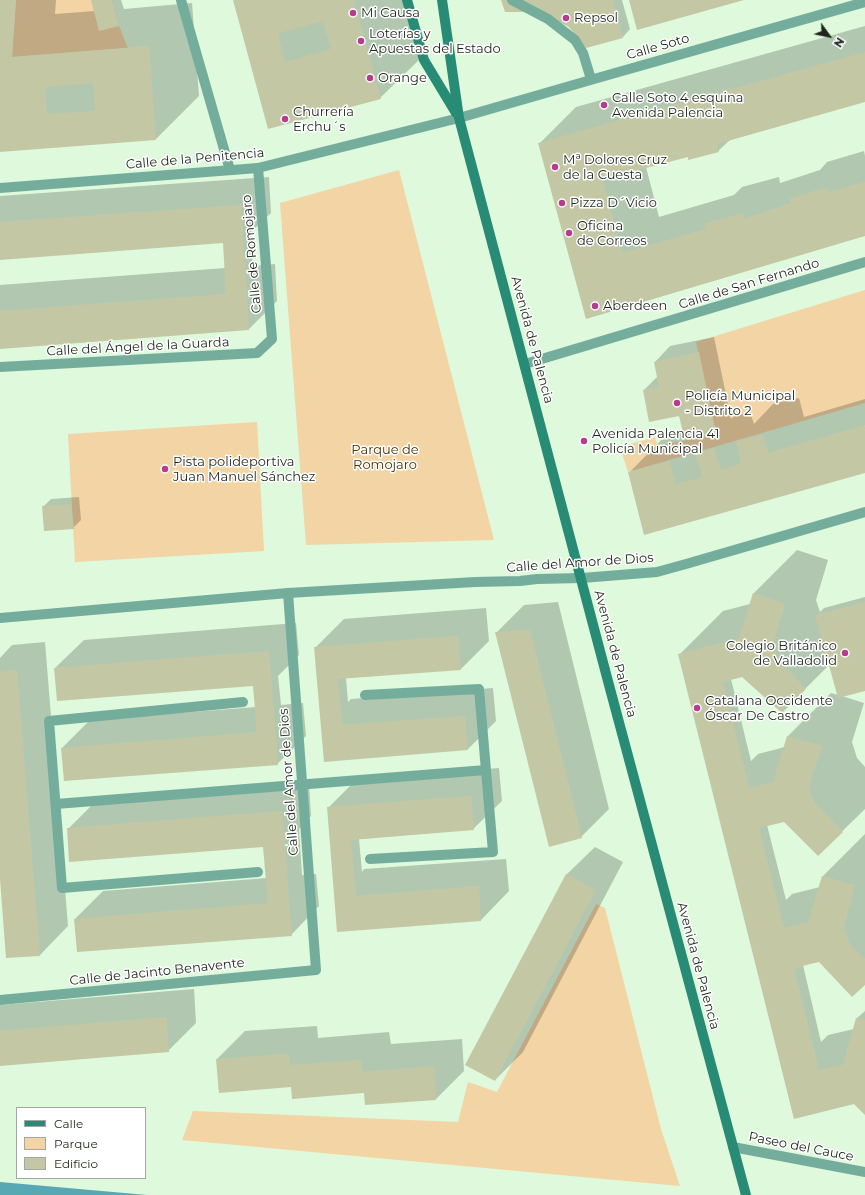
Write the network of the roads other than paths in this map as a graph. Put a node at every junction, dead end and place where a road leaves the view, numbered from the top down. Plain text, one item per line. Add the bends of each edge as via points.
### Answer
1 (181, 0) edge
2 (407, 0) edge
3 (442, 0) edge
4 (512, 0) edge
5 (865, 2) edge
6 (591, 79) junction
7 (460, 118) junction
8 (258, 168) junction
9 (230, 170) junction
10 (0, 188) edge
11 (865, 262) edge
12 (272, 339) joint
13 (525, 364) junction
14 (0, 367) edge
15 (865, 512) edge
16 (582, 578) junction
17 (288, 593) junction
18 (0, 618) edge
19 (365, 695) dead end
20 (243, 702) dead end
21 (486, 770) junction
22 (302, 785) junction
23 (56, 804) junction
24 (370, 859) dead end
25 (258, 872) dead end
26 (316, 970) joint
27 (0, 1000) edge
28 (733, 1147) junction
29 (865, 1172) edge
30 (746, 1195) edge

1 - 9 street
2 - 7 main road, Avenida de Palencia via 424,60
3 - 7 main road, Avenida de Palencia
4 - 6 street via 548,19 574,40 583,53
5 - 6 street, Calle Soto
6 - 7 street, Calle Soto
7 - 8 street, Calle de la Penitencia
7 - 13 main road, Avenida de Palencia
8 - 9 street, Calle de la Penitencia
8 - 12 street, Calle de Romojaro
9 - 10 street, Calle de la Penitencia
11 - 13 street, Calle de San Fernando
12 - 14 street, Calle del Ángel de la Guarda via 257,353
13 - 16 main road, Avenida de Palencia
15 - 16 street, Calle del Amor de Dios via 657,572
16 - 17 street, Calle del Amor de Dios
16 - 28 main road, Avenida de Palencia
17 - 18 street, Calle del Amor de Dios
17 - 22 street, Calle del Amor de Dios
19 - 21 street via 479,689
20 - 23 street via 49,721
21 - 22 street
21 - 24 street via 493,852
22 - 23 street
22 - 26 street, Calle del Amor de Dios
23 - 25 street via 62,888
26 - 27 street, Calle de Jacinto Benavente
28 - 29 street, Paseo del Cauce
28 - 30 main road, Avenida de Palencia

